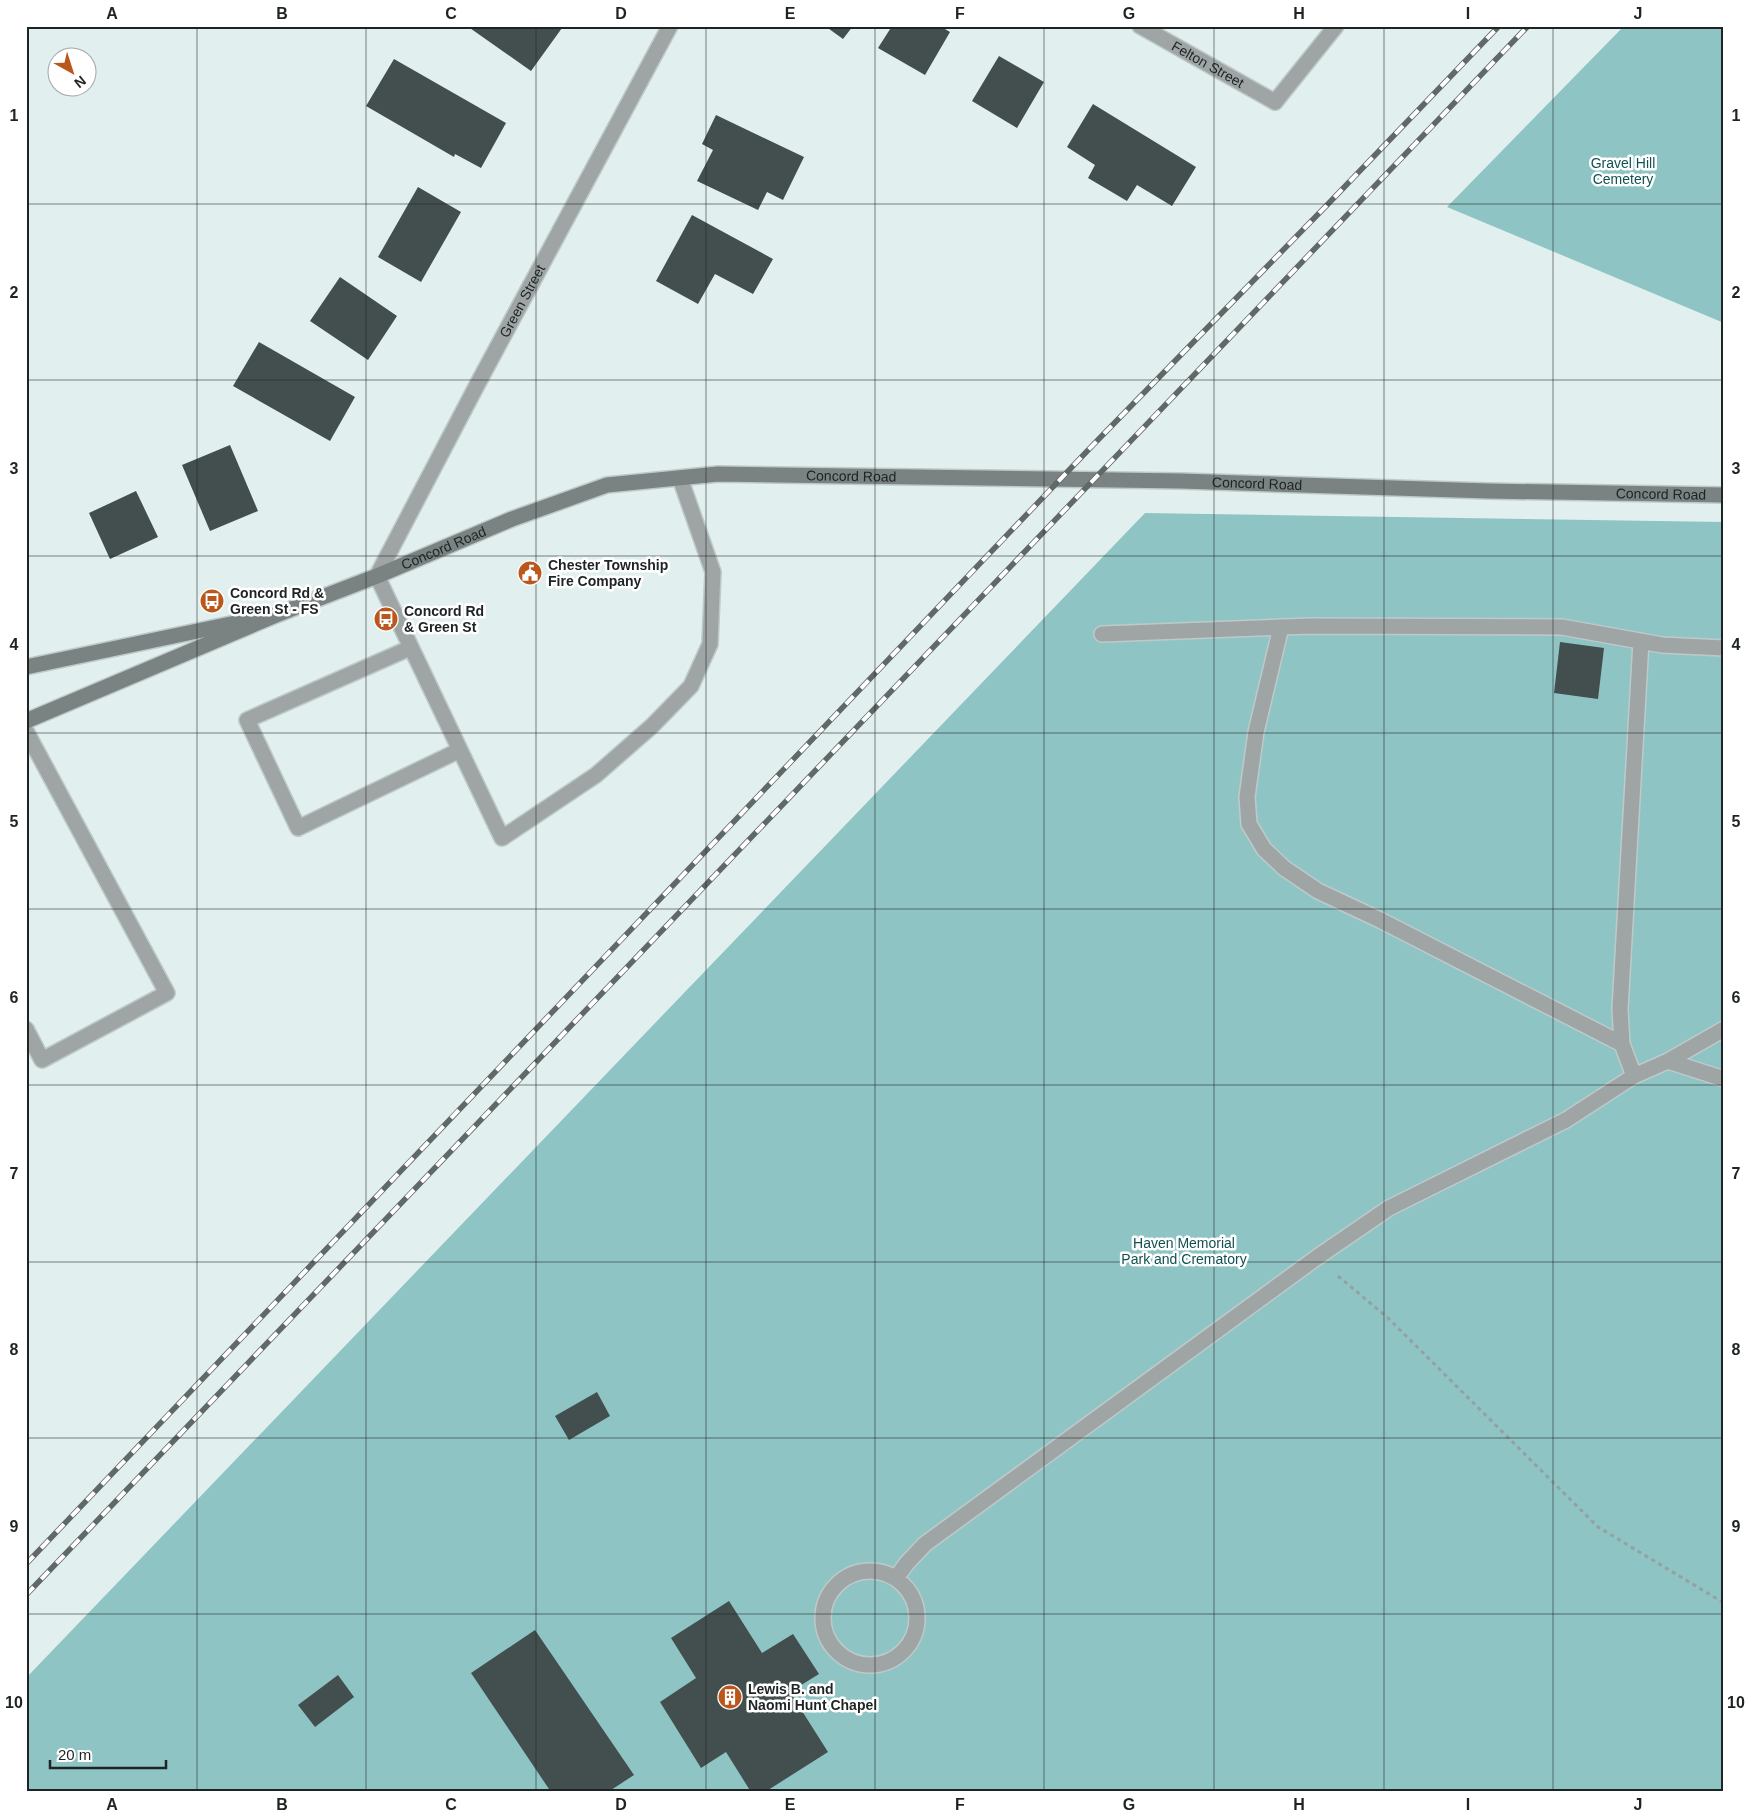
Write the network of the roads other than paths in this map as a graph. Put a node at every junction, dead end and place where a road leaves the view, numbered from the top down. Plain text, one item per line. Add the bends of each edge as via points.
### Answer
1 (670, 26) edge
2 (1140, 26) edge
3 (1336, 26) edge
4 (680, 478) junction
5 (1724, 495) edge
6 (378, 576) junction
7 (276, 615) junction
8 (1281, 627) junction
9 (1102, 634) dead end
10 (1641, 641) junction
11 (410, 648) junction
12 (1724, 648) edge
13 (26, 667) edge
14 (26, 721) edge
15 (26, 731) edge
16 (460, 750) junction
17 (26, 1029) edge
18 (1724, 1029) edge
19 (1622, 1044) junction
20 (1668, 1061) junction
21 (1634, 1076) junction
22 (1724, 1079) edge
23 (896, 1578) junction

1 - 6 street, Green Street via 477,384
2 - 3 street, Felton Street via 1275,102
4 - 5 main road, Concord Road via 718,474 1151,481
4 - 6 main road, Concord Road via 607,485 512,519
4 - 16 street via 713,572 710,644 690,686 652,726 596,774 502,838
6 - 7 main road, Concord Road
6 - 11 street
7 - 13 main road
7 - 14 main road, Concord Road
8 - 9 street
8 - 10 street via 1562,627
8 - 19 street via 1256,732 1247,798 1249,824 1264,849 1284,868 1318,891
10 - 12 street
10 - 19 street via 1624,914 1620,1009
11 - 16 street
11 - 16 street via 247,720 298,828
15 - 17 street via 167,993 42,1060
18 - 20 street
19 - 21 street
20 - 21 street
20 - 22 street
21 - 23 street via 1566,1120 1389,1208 925,1544
23 - 23 street via 874,1570 859,1571 842,1579 830,1592 823,1608 823,1629 832,1648 842,1657 859,1664 875,1665 893,1659 908,1646 916,1628 916,1608 909,1590

